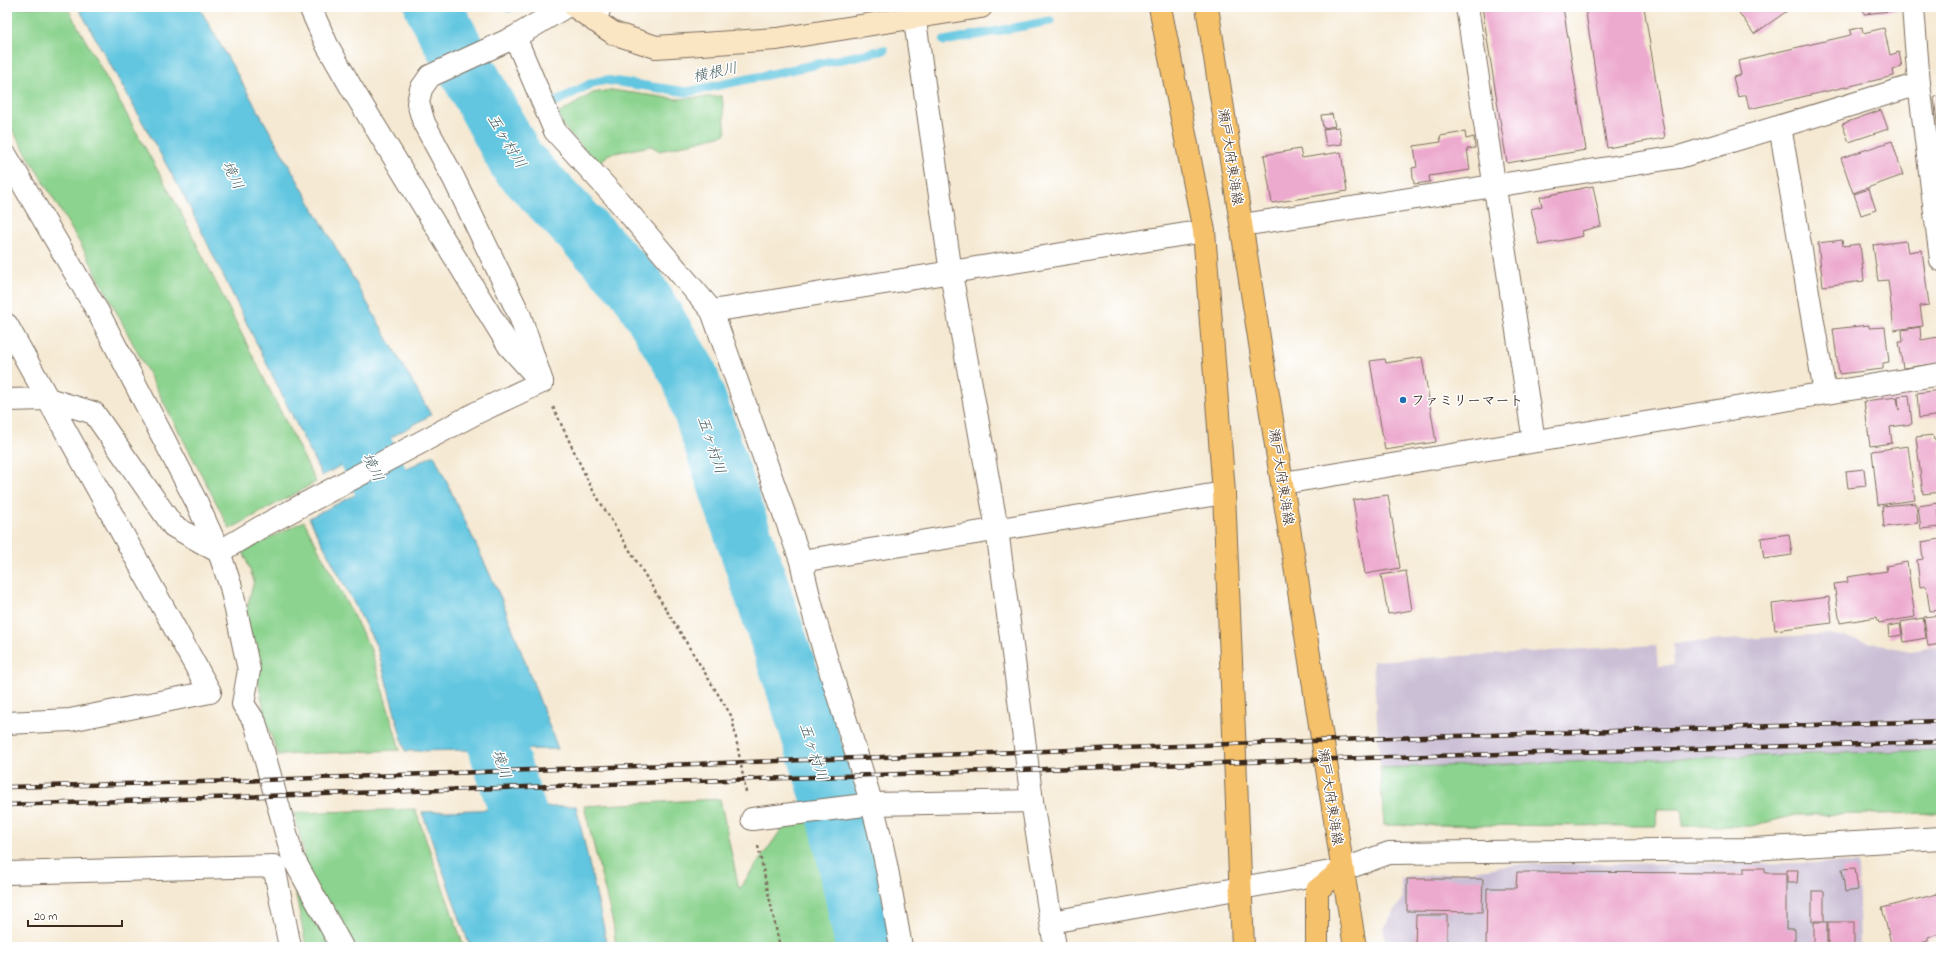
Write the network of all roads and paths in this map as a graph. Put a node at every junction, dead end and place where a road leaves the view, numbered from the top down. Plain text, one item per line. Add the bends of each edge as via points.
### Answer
1 (310, 7) edge
2 (564, 7) edge
3 (575, 7) edge
4 (981, 7) edge
5 (1160, 7) edge
6 (1207, 7) edge
7 (1467, 7) edge
8 (1913, 7) edge
9 (914, 13) edge
10 (598, 14) edge
11 (509, 40) junction
12 (1919, 84) junction
13 (1780, 126) junction
14 (7, 157) edge
15 (1495, 186) junction
16 (1242, 225) junction
17 (1204, 232) junction
18 (1941, 260) edge
19 (951, 273) junction
20 (712, 311) junction
21 (7, 325) edge
22 (1941, 374) edge
23 (542, 382) junction
24 (1825, 393) junction
25 (48, 399) junction
26 (7, 400) edge
27 (1534, 441) junction
28 (1282, 483) junction
29 (1224, 494) junction
30 (997, 530) junction
31 (219, 552) junction
32 (801, 561) junction
33 (210, 692) junction
34 (243, 704) junction
35 (7, 723) edge
36 (1032, 801) junction
37 (870, 804) junction
38 (752, 819) junction
39 (1941, 838) edge
40 (294, 858) junction
41 (274, 866) junction
42 (1342, 870) junction
43 (7, 874) edge
44 (1241, 887) junction
45 (1051, 922) junction
46 (290, 947) edge
47 (342, 947) edge
48 (780, 947) edge
49 (901, 947) edge
50 (1055, 947) edge
51 (1243, 947) edge
52 (1317, 947) edge
53 (1355, 947) edge

1 - 23 street via 327,45 351,87 509,346
2 - 11 street
3 - 10 street
4 - 9 street
5 - 17 main road
6 - 16 main road, 瀬戸大府東海線
7 - 15 street
8 - 12 street
9 - 10 street via 777,39 656,47 613,33
9 - 19 street
11 - 20 street via 555,131
11 - 23 street via 430,76 421,89 418,103 424,123 520,316
12 - 13 street
12 - 18 street
13 - 15 street via 1679,157
13 - 24 street
14 - 31 street via 98,312 197,503
15 - 16 street
15 - 27 street
16 - 28 main road, 瀬戸大府東海線
17 - 19 street
17 - 29 main road
19 - 20 street
19 - 30 street
20 - 32 street
21 - 25 street
22 - 24 street
23 - 31 street via 478,412 261,527
23 - 38 path via 590,488 732,717
24 - 27 street
25 - 26 street
25 - 31 street via 94,413 173,526
25 - 33 street
27 - 28 street
28 - 42 main road, 瀬戸大府東海線
29 - 30 street
29 - 44 main road
30 - 32 street
30 - 36 street
31 - 34 street via 231,587 249,670
32 - 37 street via 809,598
33 - 34 street
33 - 35 street via 70,720
34 - 40 street via 255,722
36 - 37 street
36 - 45 street
37 - 38 street
37 - 49 street via 886,866
38 - 48 path
39 - 42 street via 1752,849 1389,853
40 - 41 street
40 - 47 street
41 - 43 street
41 - 46 street
42 - 44 street
42 - 52 main road via 1317,890
42 - 53 main road, 瀬戸大府東海線
44 - 45 street
44 - 51 main road
45 - 50 street

